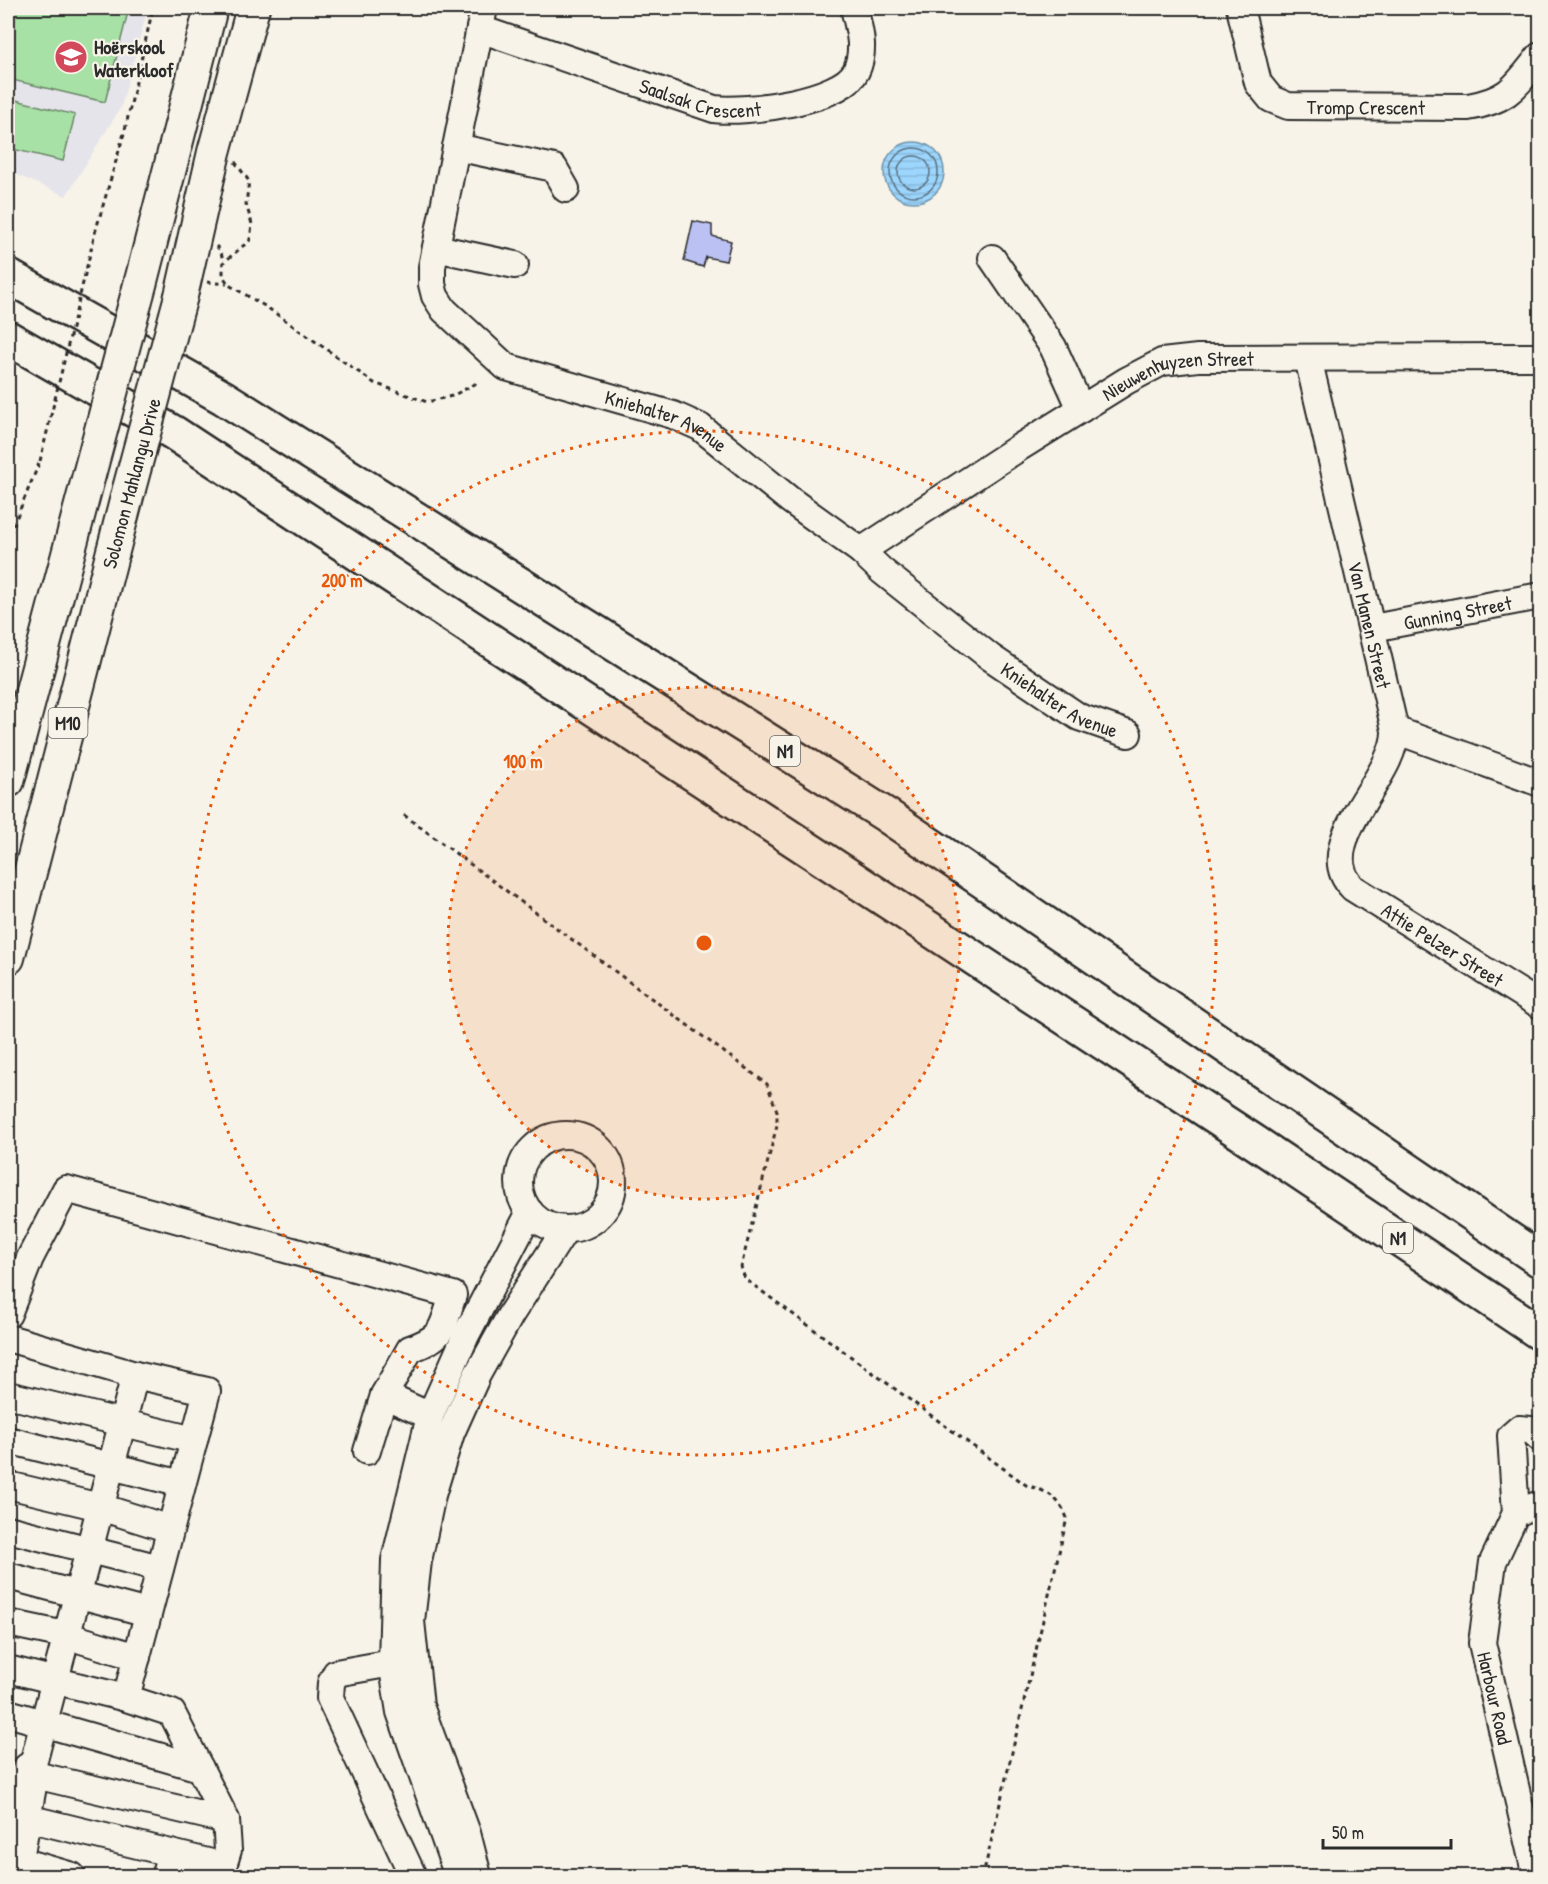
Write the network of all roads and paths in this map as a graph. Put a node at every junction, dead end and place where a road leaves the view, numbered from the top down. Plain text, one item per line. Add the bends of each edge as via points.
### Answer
1 (153, 8) edge
2 (211, 8) edge
3 (254, 8) edge
4 (854, 8) edge
5 (1240, 8) edge
6 (482, 18) edge
7 (1540, 56) edge
8 (456, 147) junction
9 (232, 159) dead end
10 (566, 189) dead end
11 (436, 248) junction
12 (992, 258) dead end
13 (515, 265) dead end
14 (8, 276) edge
15 (8, 338) edge
16 (1540, 357) edge
17 (1308, 358) junction
18 (477, 379) dead end
19 (1081, 409) junction
20 (8, 532) edge
21 (861, 551) junction
22 (1540, 596) edge
23 (1372, 628) junction
24 (1395, 730) junction
25 (1128, 734) dead end
26 (8, 781) edge
27 (1540, 783) edge
28 (404, 816) dead end
29 (1346, 881) joint
30 (8, 958) edge
31 (1540, 1005) edge
32 (1256, 1143) junction
33 (530, 1212) junction
34 (565, 1230) junction
35 (1540, 1260) edge
36 (8, 1314) edge
37 (1540, 1333) edge
38 (8, 1338) edge
39 (1540, 1350) edge
40 (135, 1375) junction
41 (8, 1395) edge
42 (384, 1395) junction
43 (430, 1416) junction
44 (123, 1422) junction
45 (1540, 1438) edge
46 (8, 1440) edge
47 (194, 1440) junction
48 (367, 1451) dead end
49 (111, 1466) junction
50 (182, 1484) junction
51 (8, 1485) edge
52 (1540, 1504) edge
53 (100, 1507) junction
54 (1516, 1513) junction
55 (8, 1529) edge
56 (171, 1529) junction
57 (89, 1549) junction
58 (160, 1568) junction
59 (8, 1576) edge
60 (76, 1594) junction
61 (148, 1613) junction
62 (8, 1623) edge
63 (65, 1635) junction
64 (137, 1656) junction
65 (392, 1663) junction
66 (8, 1670) edge
67 (53, 1680) junction
68 (126, 1698) junction
69 (8, 1713) edge
70 (42, 1722) junction
71 (26, 1767) edge
72 (200, 1768) junction
73 (27, 1818) junction
74 (226, 1820) junction
75 (8, 1850) edge
76 (167, 1865) edge
77 (222, 1871) edge
78 (27, 1876) edge
79 (72, 1876) edge
80 (413, 1876) edge
81 (458, 1876) edge
82 (478, 1876) edge
83 (983, 1876) edge
84 (1536, 1876) edge

1 - 20 path, bridge via 40,461
2 - 26 main road, M10, bridge
3 - 30 main road, Solomon Mahlangu Drive / M10, bridge
4 - 6 street, Saalsak Crescent via 861,59 844,85 830,92 731,111 707,106
5 - 7 street, Tromp Crescent via 1258,83 1271,99 1288,106 1468,107 1492,103 1506,95
6 - 8 street, Kniehalter Avenue
8 - 10 street via 554,168
8 - 11 street, Kniehalter Avenue
9 - 18 path via 249,182 246,204 252,224 250,240 224,263 223,276 229,285 374,383 427,402 464,390
11 - 13 street
11 - 21 street, Kniehalter Avenue via 432,284 435,296 465,331 506,367 700,427
12 - 19 street via 1053,347
14 - 35 highway, N1 via 224,398 886,815
15 - 32 highway, N1 via 184,440
16 - 17 street, Nieuwenhuyzen Street
17 - 19 street, Nieuwenhuyzen Street via 1178,358 1144,371
17 - 23 street, Van Manen Street
19 - 21 street, Nieuwenhuyzen Street
21 - 25 street, Kniehalter Avenue via 990,657 1079,717
22 - 23 street, Gunning Street
23 - 24 street, Van Manen Street
24 - 27 street
24 - 29 street, Van Manen Street via 1393,750 1342,843 1340,858
28 - 83 path via 767,1084 777,1112 777,1125 741,1267 745,1280 1026,1485 1048,1492 1062,1504 1067,1518
29 - 31 street, Attie Pelzer Street
32 - 37 highway, N1
32 - 39 highway
33 - 34 street via 546,1224
33 - 34 street via 519,1187 520,1173 532,1149 561,1135 577,1136 592,1143 604,1154 611,1169 610,1199 591,1223
33 - 43 street via 466,1335
34 - 82 street via 510,1314 451,1433 418,1561 411,1621 420,1706 467,1833
36 - 42 street via 30,1258 66,1189 453,1295 442,1330 432,1342 410,1349
38 - 40 street
40 - 44 street
40 - 47 street via 207,1391
41 - 44 street
42 - 43 street
42 - 48 street
43 - 65 street via 395,1560
44 - 47 street
44 - 49 street
45 - 54 street via 1530,1430 1519,1429 1511,1436
46 - 49 street
47 - 50 street
49 - 50 street
49 - 53 street
50 - 56 street
51 - 53 street
52 - 54 street
53 - 56 street
53 - 57 street
54 - 84 street, Harbour Road via 1493,1562 1482,1643
55 - 57 street
56 - 58 street
57 - 58 street
57 - 60 street
58 - 61 street
59 - 60 street
60 - 61 street
60 - 63 street
61 - 64 street
62 - 63 street
63 - 64 street
63 - 67 street
64 - 68 street
65 - 80 street via 336,1673 330,1683 330,1698
65 - 81 street via 400,1712
66 - 67 street
67 - 68 street
67 - 70 street
68 - 72 street via 172,1713
69 - 70 street
70 - 71 street
70 - 72 street
71 - 73 street
71 - 74 street
71 - 75 street
72 - 74 street
73 - 76 street
73 - 79 street via 21,1853 24,1862
74 - 77 street via 228,1850
75 - 78 street via 9,1863 19,1874
76 - 77 street

